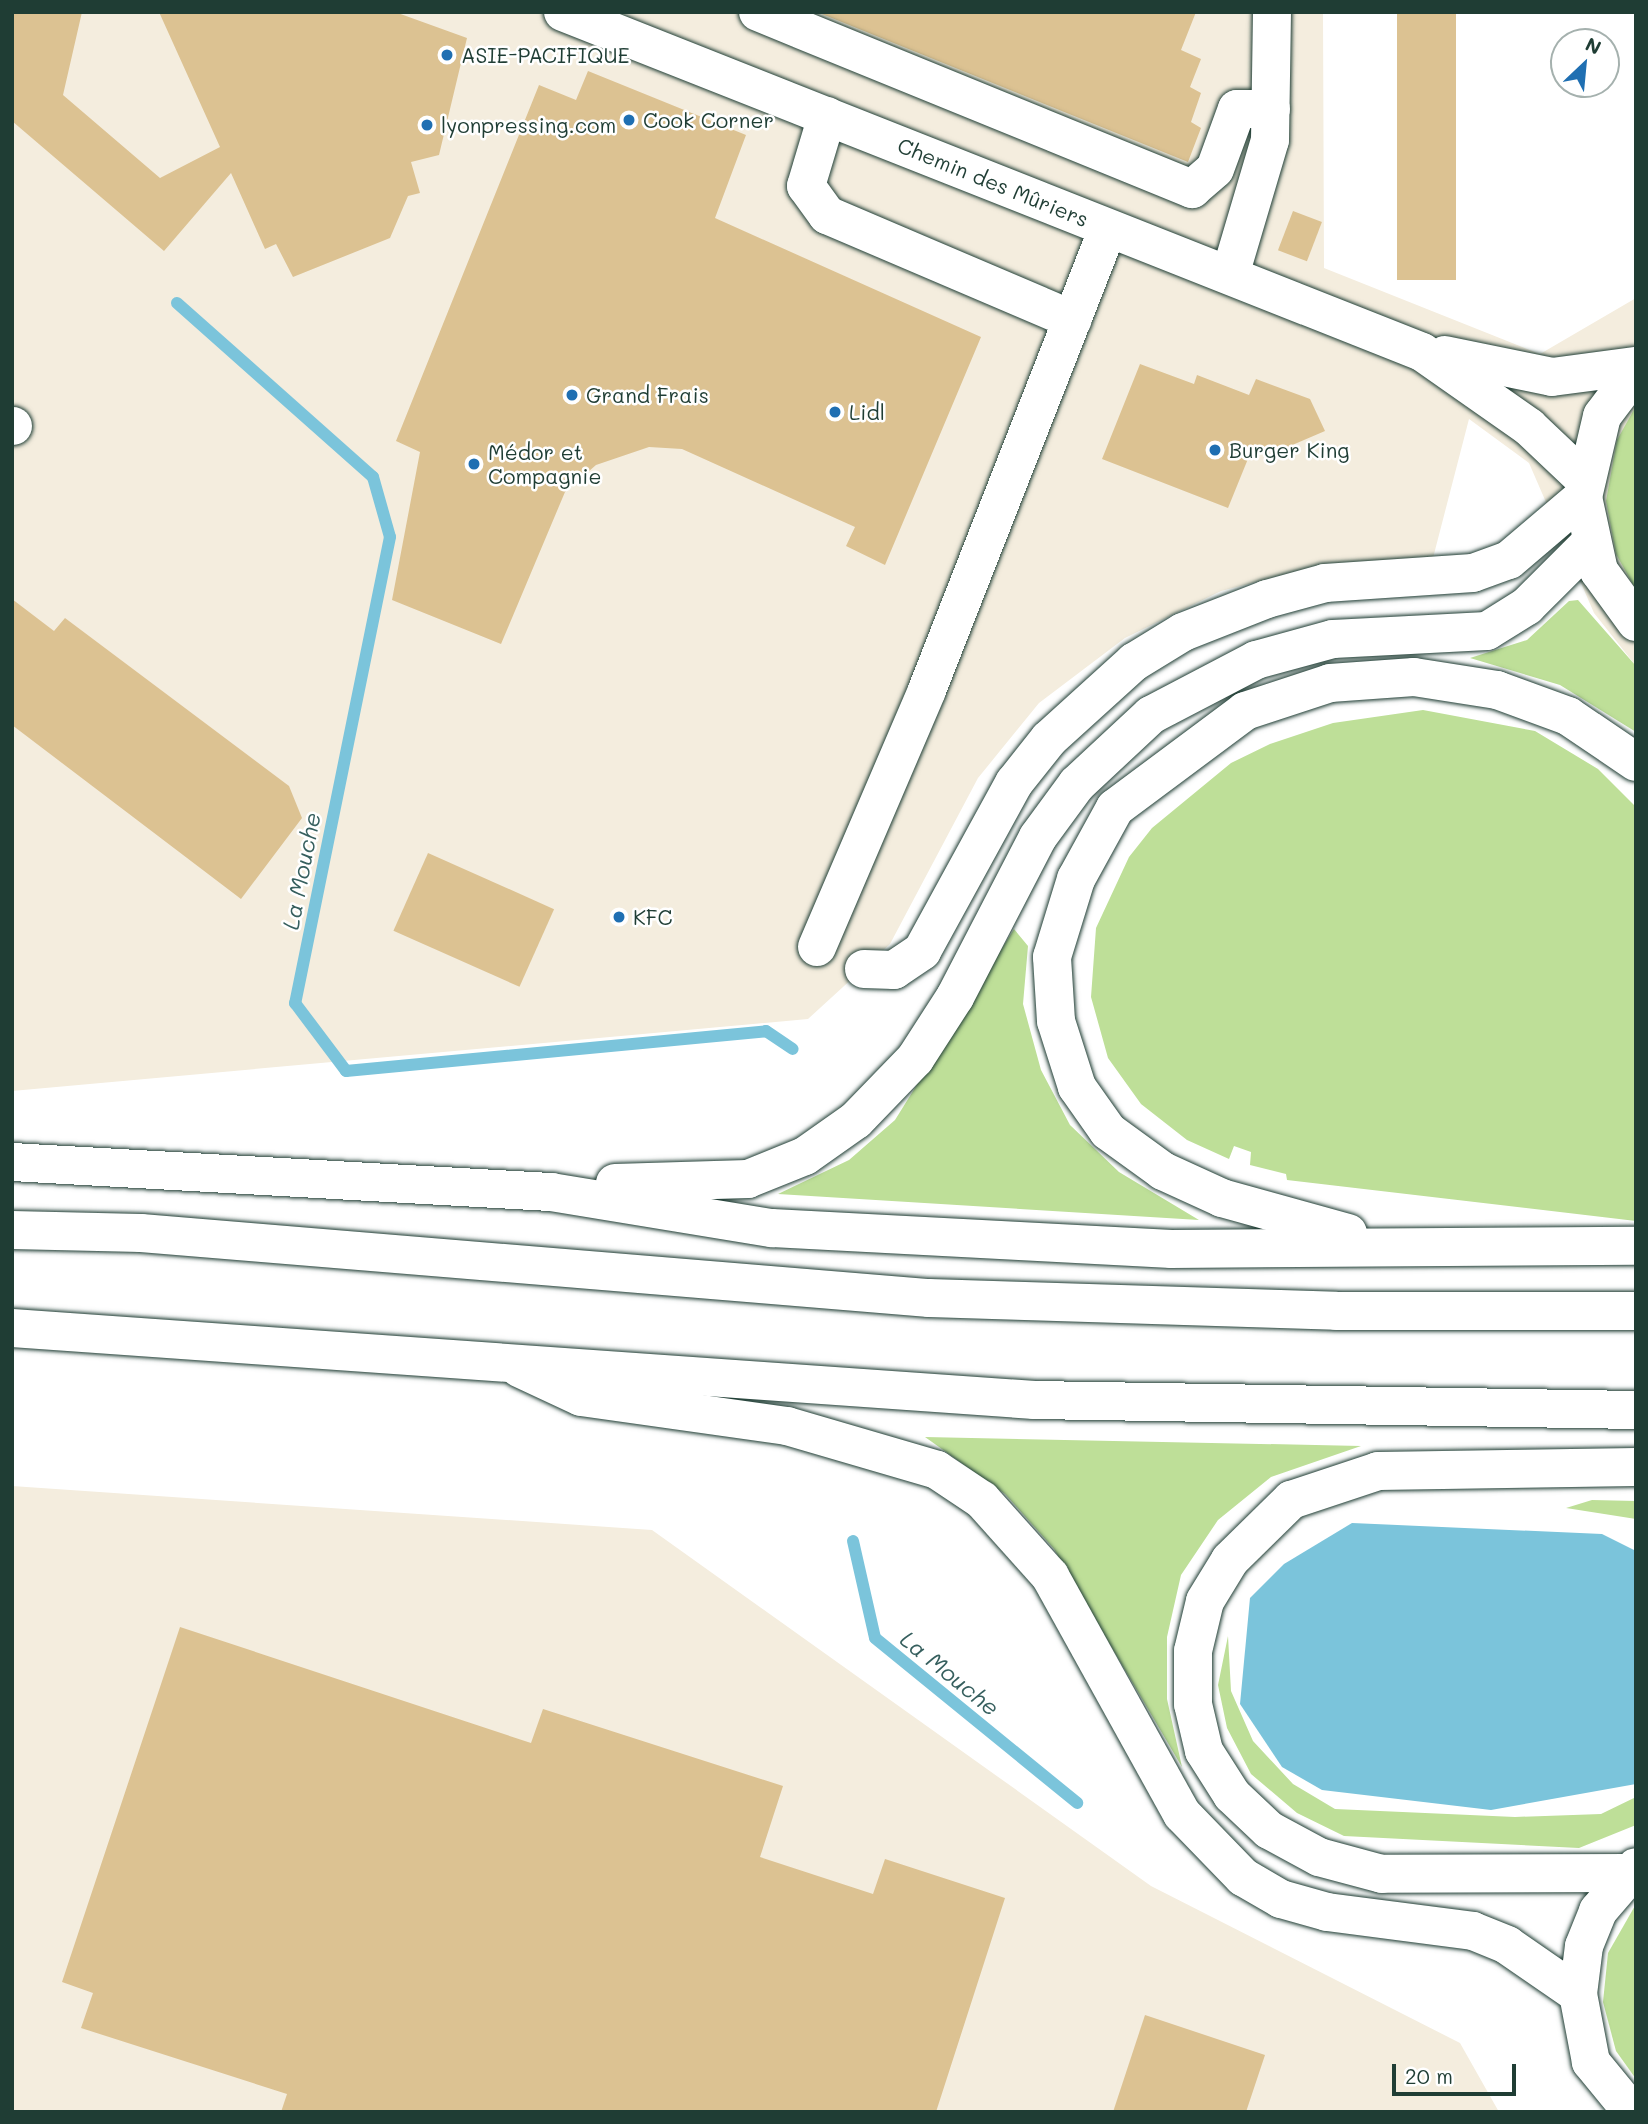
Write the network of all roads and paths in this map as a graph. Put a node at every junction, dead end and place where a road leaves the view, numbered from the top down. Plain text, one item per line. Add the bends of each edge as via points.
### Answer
1 (563, 12) edge
2 (758, 12) edge
3 (1272, 12) edge
4 (1270, 109) junction
5 (827, 116) junction
6 (1108, 228) junction
7 (1230, 275) junction
8 (1073, 320) junction
9 (1422, 352) junction
10 (1636, 366) edge
11 (1636, 371) edge
12 (1583, 488) junction
13 (1589, 544) junction
14 (1636, 622) edge
15 (1636, 762) edge
16 (817, 947) dead end
17 (864, 969) dead end
18 (12, 1162) edge
19 (551, 1192) junction
20 (12, 1230) edge
21 (1387, 1244) junction
22 (1636, 1246) edge
23 (1636, 1311) edge
24 (12, 1328) edge
25 (499, 1358) junction
26 (1636, 1410) edge
27 (1636, 1467) edge
28 (1632, 1870) edge
29 (1578, 1994) junction
30 (1620, 2106) edge

1 - 5 main road, Chemin des Mûriers
2 - 4 main road via 1192,189 1214,169 1237,109
3 - 4 main road
4 - 7 main road via 1270,140
5 - 6 main road, Chemin des Mûriers
5 - 8 main road via 806,186 827,215
6 - 7 main road, Chemin des Mûriers
6 - 8 main road
7 - 9 main road, Chemin des Mûriers
8 - 16 main road via 927,690
9 - 10 main road, Chemin des Mûriers via 1552,377
9 - 12 main road, Chemin des Mûriers via 1519,419
11 - 12 main road via 1602,416
12 - 13 main road
12 - 17 main road via 1509,560 1473,573 1325,583 1267,598 1183,632 1134,662 1049,739 1014,783 922,951 894,970
13 - 14 main road via 1613,596
13 - 19 main road via 1527,606 1487,631 1333,639 1256,660 1151,715 1077,784 1038,837 955,997 915,1059 856,1120 805,1156 748,1179 622,1182
15 - 21 main road via 1569,716 1497,690 1414,677 1330,683 1245,711 1170,762 1115,808 1076,879 1052,957 1056,1021 1077,1087 1108,1131 1163,1171 1222,1198
18 - 19 main road
19 - 21 main road via 772,1228 1171,1249
20 - 23 main road via 141,1233 929,1298 1336,1311
21 - 22 main road
24 - 25 main road
25 - 26 main road via 1034,1400
25 - 29 main road via 582,1398 787,1426 937,1470 982,1500 1050,1576 1182,1814 1243,1877 1281,1899 1327,1912 1473,1931 1507,1945
27 - 28 main road via 1378,1471 1291,1500 1230,1560 1205,1601 1193,1651 1192,1704 1204,1751 1232,1795 1269,1830 1319,1857 1382,1874
28 - 29 main road via 1598,1911 1584,1946
29 - 30 main road via 1591,2062

